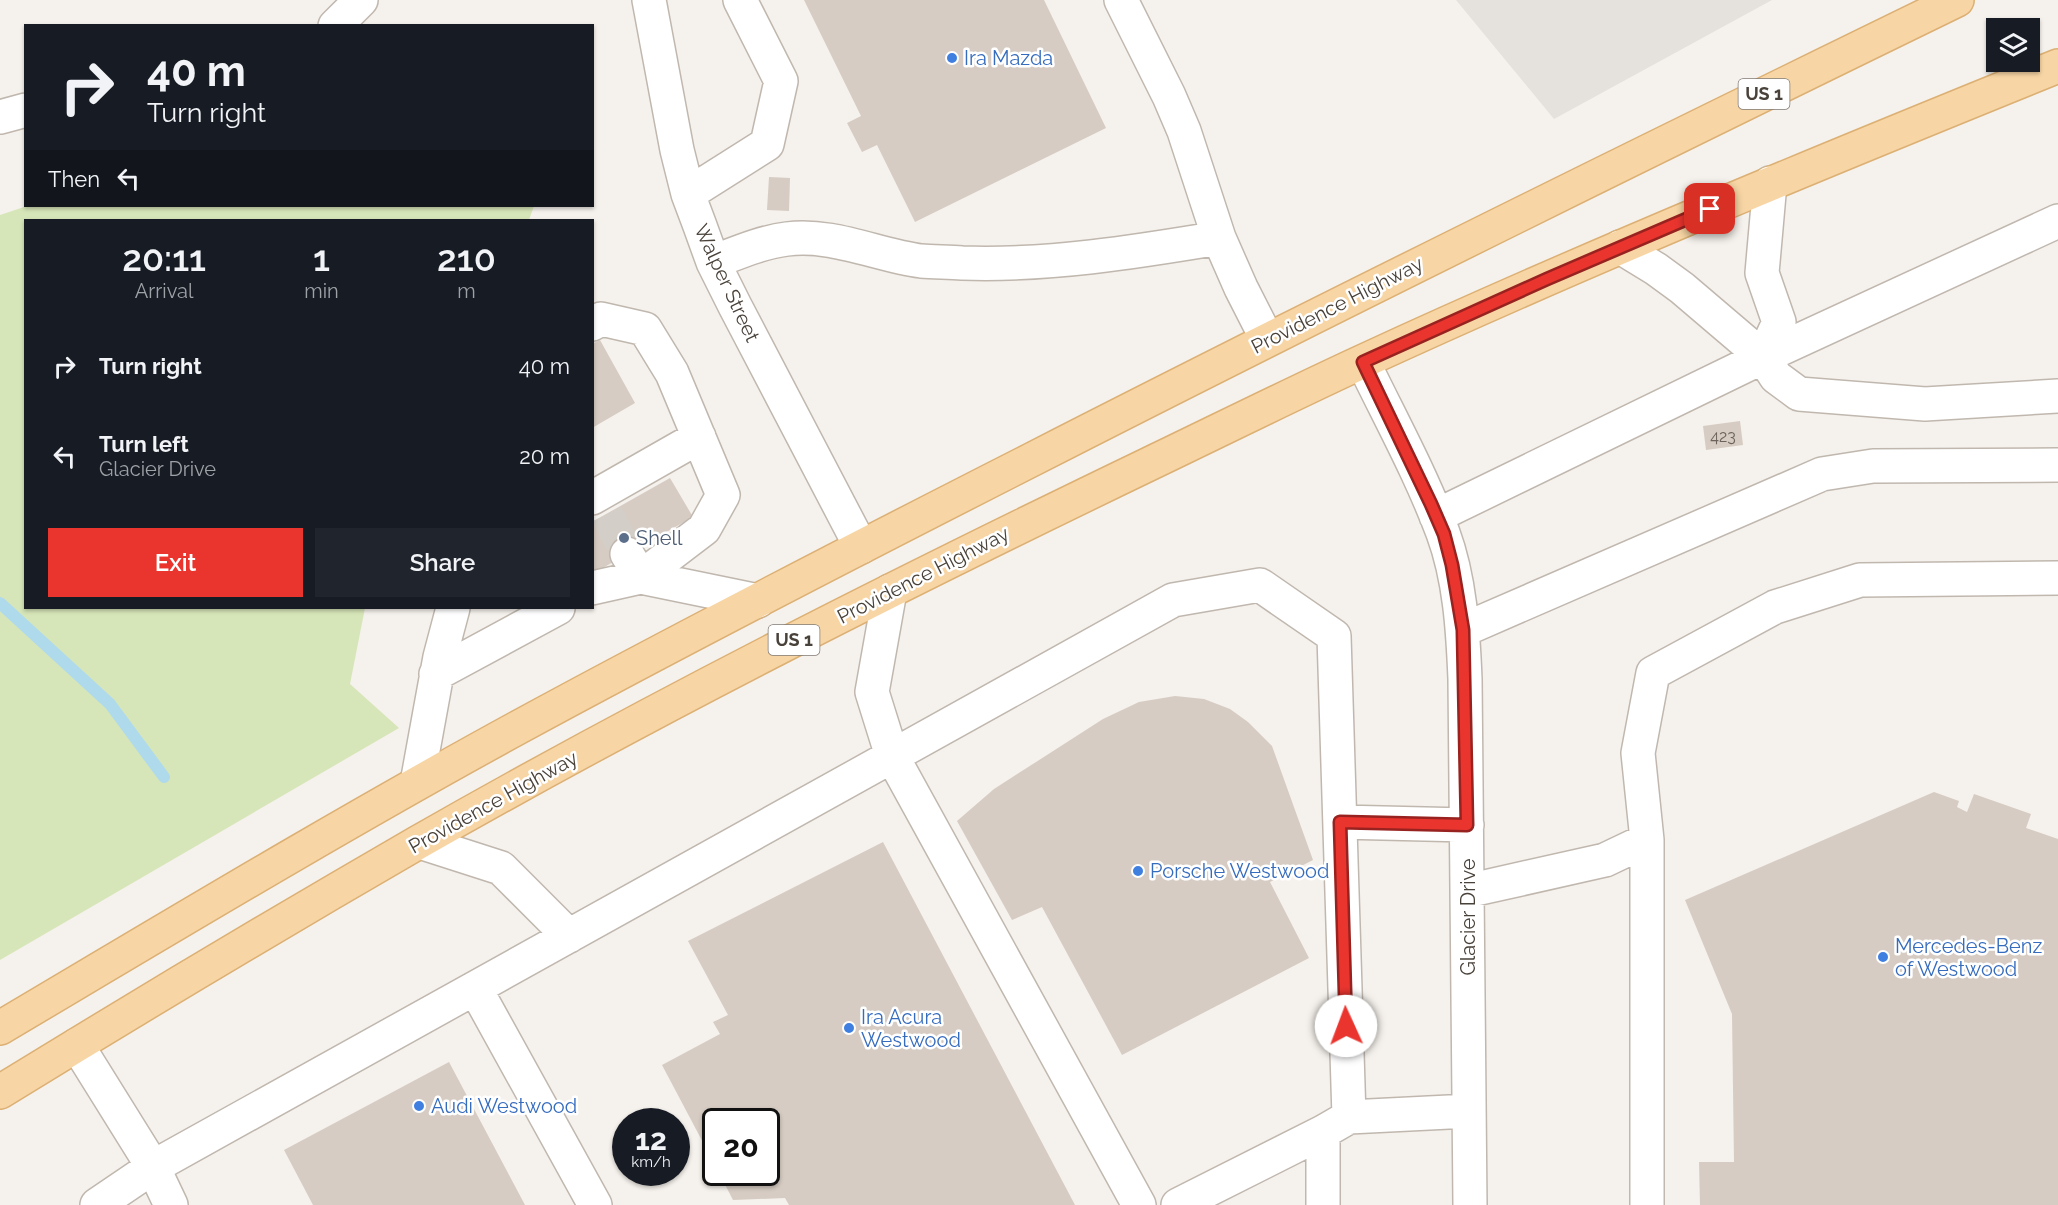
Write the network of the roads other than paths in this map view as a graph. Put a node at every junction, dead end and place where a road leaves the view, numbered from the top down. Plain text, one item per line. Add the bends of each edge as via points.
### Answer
1 (361, 0) edge
2 (649, 0) edge
3 (740, 0) edge
4 (1121, 0) edge
5 (1957, 0) edge
6 (337, 24) edge
7 (2058, 66) edge
8 (24, 111) edge
9 (0, 117) edge
10 (1770, 183) junction
11 (688, 194) junction
12 (2058, 221) edge
13 (1219, 238) junction
14 (1620, 247) junction
15 (713, 262) junction
16 (594, 323) edge
17 (1267, 339) junction
18 (1763, 357) junction
19 (1363, 362) junction
20 (2058, 396) edge
21 (699, 437) junction
22 (2058, 465) edge
23 (599, 502) edge
24 (1436, 516) junction
25 (861, 547) junction
26 (634, 566) junction
27 (2058, 578) edge
28 (594, 586) edge
29 (890, 591) junction
30 (758, 601) junction
31 (453, 609) edge
32 (553, 609) edge
33 (1463, 630) junction
34 (436, 674) junction
35 (892, 756) junction
36 (417, 783) junction
37 (1340, 822) junction
38 (1467, 825) junction
39 (1647, 840) junction
40 (420, 842) junction
41 (1467, 891) junction
42 (569, 936) junction
43 (475, 988) junction
44 (0, 1028) edge
45 (77, 1045) junction
46 (0, 1092) edge
47 (1469, 1111) junction
48 (1336, 1125) junction
49 (153, 1167) junction
50 (97, 1205) edge
51 (171, 1205) edge
52 (595, 1205) edge
53 (1139, 1205) edge
54 (1178, 1205) edge
55 (1323, 1205) edge
56 (1470, 1205) edge
57 (1647, 1205) edge

1 - 6 street
2 - 11 street, Walper Street
3 - 11 street via 781,81 768,144
4 - 13 street via 1184,131
5 - 17 main road, Providence Highway / US 1
7 - 10 main road, US 1
8 - 9 street
10 - 14 main road, US 1
10 - 18 street via 1762,273 1779,322
11 - 15 street, Walper Street
12 - 18 street
13 - 15 street via 1027,262 964,263 921,261 823,240 788,239
13 - 17 street
14 - 18 street via 1682,288
14 - 19 main road, Providence Highway / US 1
15 - 25 street, Walper Street
16 - 21 street via 601,319 645,328 672,373
17 - 25 main road, Providence Highway / US 1
18 - 20 street via 1776,377 1799,394 1925,404
18 - 24 street
19 - 24 street, Glacier Drive
19 - 29 main road, Providence Highway / US 1
21 - 23 street
21 - 26 street via 723,495 704,530
22 - 33 street via 1873,466 1822,474
24 - 33 street, Glacier Drive via 1452,565
25 - 30 main road, Providence Highway / US 1
26 - 28 street
26 - 30 street
27 - 39 street via 1860,580 1775,607 1653,673 1638,753
29 - 35 street via 872,692
29 - 40 main road, Providence Highway / US 1
30 - 36 main road, Providence Highway / US 1
31 - 34 street
32 - 34 street
33 - 38 street, Glacier Drive
34 - 36 street
35 - 37 street via 1173,600 1260,585 1334,636
35 - 42 street
35 - 53 street
36 - 44 main road, Providence Highway / US 1
37 - 38 street
37 - 48 street
38 - 41 street, Glacier Drive
39 - 41 street via 1605,860
39 - 57 street
40 - 42 street via 501,868
40 - 45 main road, Providence Highway / US 1
41 - 47 street, Glacier Drive
42 - 43 street
43 - 49 street
43 - 52 street
45 - 46 main road, Providence Highway / US 1
45 - 49 street
47 - 48 street
47 - 56 street, Glacier Drive
48 - 54 street
48 - 55 street
49 - 50 street
49 - 51 street

